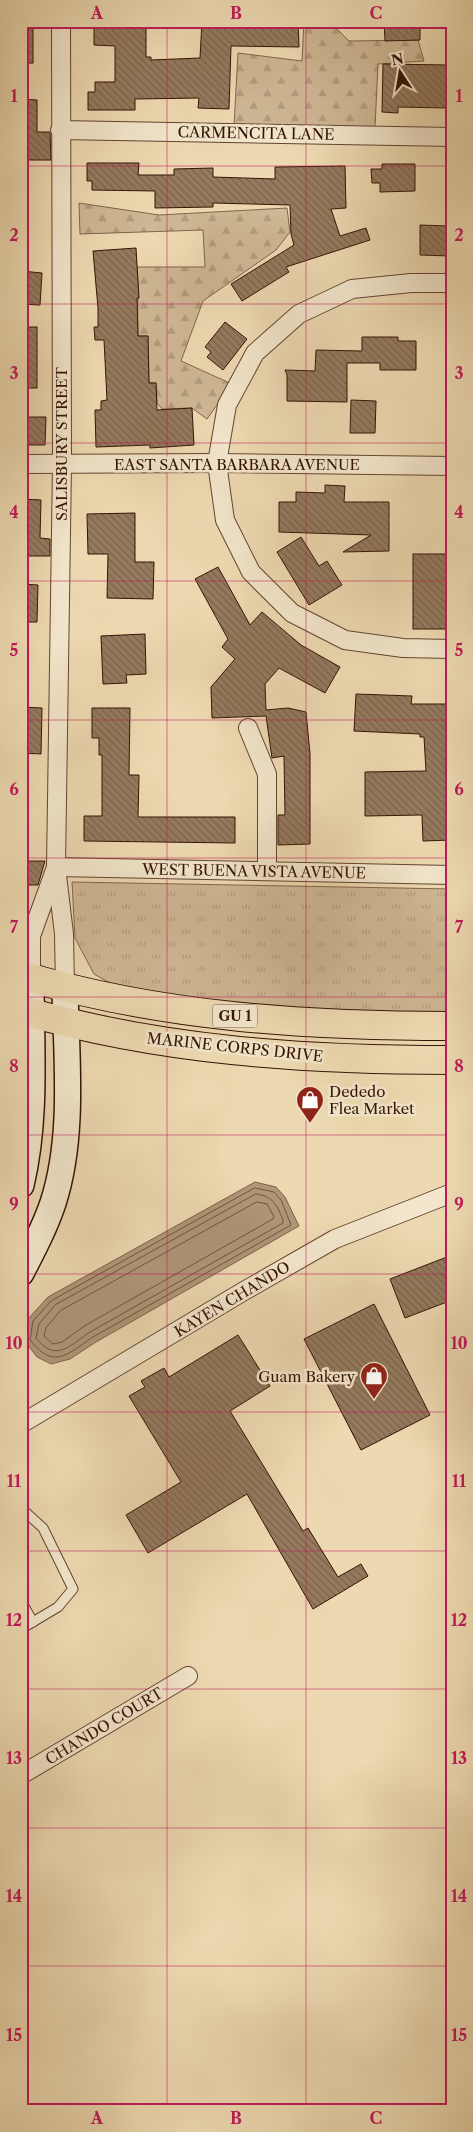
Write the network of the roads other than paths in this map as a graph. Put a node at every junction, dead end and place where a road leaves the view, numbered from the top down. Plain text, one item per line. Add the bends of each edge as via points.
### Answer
1 (61, 21) edge
2 (60, 130) junction
3 (452, 137) edge
4 (452, 284) edge
5 (217, 463) junction
6 (21, 464) edge
7 (62, 464) junction
8 (452, 466) edge
9 (452, 649) edge
10 (248, 728) dead end
11 (56, 867) junction
12 (267, 871) junction
13 (452, 875) edge
14 (26, 976) edge
15 (65, 987) junction
16 (26, 1011) edge
17 (65, 1022) junction
18 (452, 1026) edge
19 (452, 1060) edge
20 (21, 1185) edge
21 (452, 1193) edge
22 (21, 1273) edge
23 (21, 1424) edge
24 (21, 1508) edge
25 (21, 1602) edge
26 (33, 1622) junction
27 (21, 1629) edge
28 (188, 1676) dead end
29 (21, 1775) edge

1 - 2 street, SALISBURY STREET
2 - 3 street, CARMENCITA LANE
2 - 7 street, SALISBURY STREET
4 - 5 street via 410,283 352,289 299,314 255,353 227,404
5 - 7 street, EAST SANTA BARBARA AVENUE
5 - 8 street, EAST SANTA BARBARA AVENUE
5 - 9 street via 229,529 251,572 292,614 345,640 403,648
6 - 7 street, EAST SANTA BARBARA AVENUE
7 - 11 street, SALISBURY STREET
10 - 12 street via 267,774
11 - 12 street, WEST BUENA VISTA AVENUE
11 - 14 street, SALISBURY STREET via 30,936
11 - 15 street, SALISBURY STREET via 64,934
12 - 13 street, WEST BUENA VISTA AVENUE
14 - 15 main road, GU 1
14 - 16 main road
15 - 17 main road
15 - 18 main road, GU 1 via 150,1004 244,1017 337,1024
16 - 17 main road, MARINE CORPS DRIVE / GU 1
16 - 20 main road via 31,1122
17 - 19 main road, MARINE CORPS DRIVE / GU 1 via 241,1051 336,1058
17 - 22 main road via 66,1124 62,1165 53,1203
21 - 23 street, KAYEN CHANDO via 334,1239
24 - 26 lane via 43,1528 73,1589 58,1607
25 - 26 lane
26 - 27 lane
28 - 29 street, CHANDO COURT

